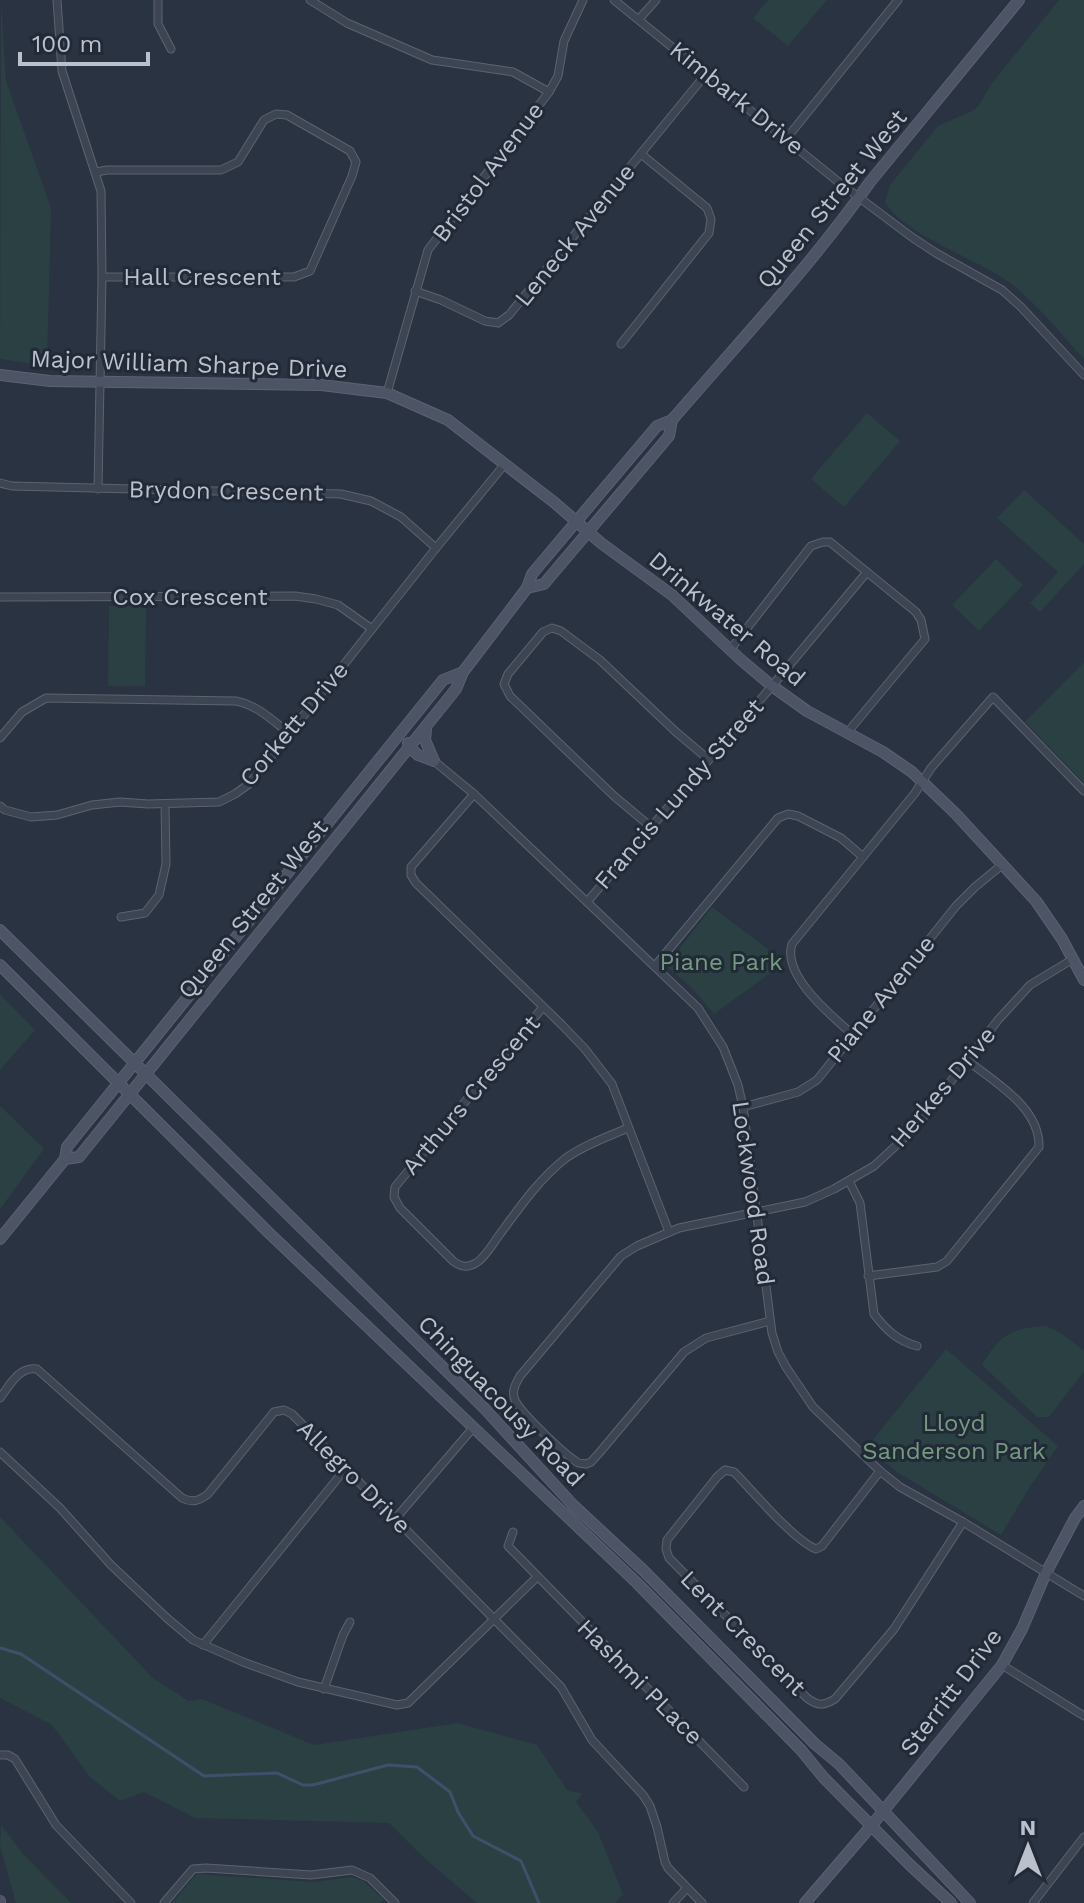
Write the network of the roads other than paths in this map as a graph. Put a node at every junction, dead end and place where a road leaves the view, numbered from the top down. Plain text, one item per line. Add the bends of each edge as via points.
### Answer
1 (57, 0) edge
2 (158, 0) edge
3 (310, 0) edge
4 (583, 0) edge
5 (614, 0) edge
6 (656, 0) edge
7 (898, 0) edge
8 (1019, 0) edge
9 (639, 19) junction
10 (171, 49) dead end
11 (706, 74) junction
12 (549, 92) junction
13 (786, 139) junction
14 (641, 154) junction
15 (96, 172) junction
16 (860, 197) junction
17 (102, 277) junction
18 (415, 291) junction
19 (621, 344) dead end
20 (0, 375) edge
21 (1084, 375) edge
22 (100, 382) junction
23 (387, 393) junction
24 (672, 420) junction
25 (504, 465) junction
26 (0, 483) edge
27 (98, 489) junction
28 (577, 522) junction
29 (589, 532) junction
30 (436, 548) junction
31 (867, 572) junction
32 (527, 588) junction
33 (0, 597) edge
34 (372, 629) junction
35 (730, 650) junction
36 (463, 672) junction
37 (443, 680) junction
38 (772, 686) junction
39 (442, 706) junction
40 (289, 733) junction
41 (847, 733) junction
42 (0, 738) edge
43 (409, 747) junction
44 (708, 759) junction
45 (434, 761) junction
46 (922, 783) junction
47 (1084, 791) edge
48 (474, 794) junction
49 (165, 804) junction
50 (0, 806) edge
51 (651, 827) junction
52 (863, 857) junction
53 (1003, 864) junction
54 (288, 871) junction
55 (301, 881) junction
56 (587, 902) junction
57 (121, 917) dead end
58 (0, 930) edge
59 (1073, 959) junction
60 (0, 965) edge
61 (655, 966) junction
62 (1084, 980) edge
63 (543, 1007) junction
64 (852, 1034) junction
65 (967, 1060) junction
66 (134, 1063) junction
67 (145, 1075) junction
68 (118, 1083) junction
69 (129, 1095) junction
70 (743, 1107) junction
71 (628, 1128) junction
72 (65, 1159) junction
73 (849, 1181) junction
74 (757, 1213) junction
75 (669, 1232) junction
76 (0, 1239) edge
77 (868, 1276) junction
78 (770, 1321) junction
79 (917, 1346) dead end
80 (0, 1398) edge
81 (473, 1428) junction
82 (0, 1452) edge
83 (346, 1468) junction
84 (880, 1471) junction
85 (1084, 1506) edge
86 (396, 1518) junction
87 (963, 1522) junction
88 (513, 1532) dead end
89 (1046, 1573) junction
90 (537, 1577) junction
91 (1084, 1596) edge
92 (494, 1618) junction
93 (350, 1622) dead end
94 (203, 1645) junction
95 (1002, 1665) junction
96 (324, 1689) junction
97 (1084, 1716) edge
98 (0, 1755) edge
99 (744, 1787) dead end
100 (883, 1811) junction
101 (872, 1825) junction
102 (1084, 1837) edge
103 (687, 1888) junction
104 (131, 1903) edge
105 (164, 1903) edge
106 (395, 1903) edge
107 (673, 1903) edge
108 (702, 1903) edge
109 (805, 1903) edge
110 (951, 1903) edge
111 (970, 1903) edge
112 (1033, 1903) edge

1 - 15 street via 62,71
2 - 10 street via 158,24
3 - 12 street via 347,23 432,60 513,72
4 - 12 street, Bristol Avenue
5 - 9 street, Kimbark Drive
6 - 9 street
7 - 13 street
8 - 16 main road, Queen Street West
9 - 11 street, Kimbark Drive
11 - 13 street, Kimbark Drive
11 - 14 street, Leneck Avenue
12 - 18 street, Bristol Avenue via 428,250
13 - 16 street, Kimbark Drive
14 - 18 street, Leneck Avenue via 498,323
14 - 19 street via 707,208 711,219 709,233
15 - 17 street
15 - 17 street, Hall Crescent via 221,170 238,162 264,120 276,114 287,115 350,151 356,162 310,271 294,277
16 - 21 street, Kimbark Drive via 928,248 1002,290
16 - 24 main road, Queen Street West
17 - 22 street
18 - 23 street, Bristol Avenue
20 - 22 main road, Major William Sharpe Drive
22 - 23 main road, Major William Sharpe Drive via 321,385
22 - 27 street
23 - 25 main road, Major William Sharpe Drive via 448,420
24 - 28 main road, Queen Street West via 657,426
24 - 29 main road, Queen Street West via 669,436
25 - 28 main road, Major William Sharpe Drive
25 - 30 street, Corkett Drive
26 - 27 street, Brydon Crescent
27 - 30 street, Brydon Crescent via 341,494 371,501 401,517
28 - 29 main road, Drinkwater Road
28 - 32 main road, Queen Street West via 532,574
29 - 32 main road, Queen Street West via 544,584
29 - 35 main road, Drinkwater Road via 672,595
30 - 34 street, Corkett Drive
31 - 35 street via 830,542 811,546
31 - 38 street, Francis Lundy Street
31 - 41 street via 916,612 925,639
32 - 36 main road, Queen Street West
33 - 34 street, Cox Crescent via 295,596 338,605
34 - 40 street, Corkett Drive
35 - 38 main road, Drinkwater Road
36 - 37 main road, Queen Street West
36 - 39 main road, Queen Street West
37 - 43 main road via 445,687 407,733
37 - 54 main road, Queen Street West
38 - 41 main road, Drinkwater Road
38 - 44 street, Francis Lundy Street
39 - 43 main road, Queen Street West
39 - 45 main road via 425,731
40 - 42 street via 259,709 236,701 46,698 22,712
40 - 49 street, Corkett Drive via 235,794 219,802
41 - 46 main road, Drinkwater Road via 894,758
43 - 45 main road
43 - 55 main road, Queen Street West
44 - 51 street, Francis Lundy Street
44 - 51 street via 600,660 557,629 543,632 508,674 506,689
45 - 48 street, Lockwood Road
46 - 47 street via 993,697
46 - 52 street
46 - 53 main road, Drinkwater Road
48 - 56 street, Lockwood Road
48 - 63 street via 411,867 411,875
49 - 50 street, Corkett Drive via 120,802 31,817
49 - 57 street via 166,864 159,895 145,913
51 - 56 street, Francis Lundy Street
52 - 61 street via 809,821 782,816
52 - 64 street via 792,944 789,956 820,1004
53 - 59 main road, Drinkwater Road via 1036,901
53 - 64 street, Piane Avenue via 956,906
54 - 55 main road
54 - 66 main road, Queen Street West
55 - 67 main road, Queen Street West
56 - 61 street, Lockwood Road
58 - 66 main road, Chinguacousy Road
59 - 62 main road, Drinkwater Road
59 - 65 street, Herkes Drive via 1030,985
60 - 68 main road, Chinguacousy Road
61 - 70 street, Lockwood Road via 698,1008 723,1047
63 - 71 street via 612,1084
63 - 71 street, Arthurs Crescent via 395,1187 400,1208 453,1261 467,1267 479,1262 518,1209 567,1157
64 - 70 street, Piane Avenue via 817,1080 798,1092
65 - 73 street, Herkes Drive via 914,1129
65 - 77 street via 1022,1105 1036,1124 1039,1147 947,1261 937,1267
66 - 67 main road, Chinguacousy Road
66 - 68 main road, Queen Street West
67 - 69 main road, Queen Street West
67 - 100 main road, Chinguacousy Road
68 - 69 main road, Chinguacousy Road
68 - 72 main road, Queen Street West via 67,1147
69 - 72 main road, Queen Street West via 79,1157
69 - 81 main road, Chinguacousy Road
70 - 74 street, Lockwood Road
71 - 75 street
72 - 76 main road, Queen Street West
73 - 74 street, Herkes Drive via 805,1202
73 - 77 street via 860,1203
74 - 75 street, Herkes Drive
74 - 78 street, Lockwood Road
75 - 78 street, Herkes Drive via 621,1256 515,1386 516,1403 575,1462 591,1462 684,1352 706,1338
77 - 79 street via 874,1314 902,1342
78 - 84 street, Lockwood Road via 778,1352 813,1407
80 - 83 street, Allegro Drive via 21,1371 37,1369 188,1501 208,1494 279,1410 292,1414
81 - 86 street
81 - 101 main road, Chinguacousy Road via 636,1582
82 - 94 street via 157,1609
83 - 86 street, Allegro Drive
83 - 94 street
84 - 87 street, Lockwood Road
84 - 87 street, Lent Crescent via 816,1549 727,1470 667,1540 669,1558 817,1705 835,1699 894,1629
85 - 89 main road, Sterritt Drive
86 - 92 street, Allegro Drive
87 - 89 street, Lockwood Road
88 - 90 street, Hashmi PLace via 508,1546
89 - 91 street, Lockwood Road
89 - 95 main road, Sterritt Drive
90 - 92 street
90 - 99 street, Hashmi PLace
92 - 96 street via 404,1705
92 - 103 street, Allegro Drive via 561,1687 592,1740 643,1795 665,1862
93 - 96 street
94 - 96 street
95 - 97 street
95 - 100 main road, Sterritt Drive
98 - 104 street via 15,1759 56,1825
100 - 101 main road, Sterritt Drive
100 - 111 main road, Chinguacousy Road
101 - 109 main road, Sterritt Drive
101 - 110 main road, Chinguacousy Road
102 - 112 street
103 - 107 street
103 - 108 street, Allegro Drive
105 - 106 street via 193,1869 200,1868 311,1875 352,1870 370,1878

